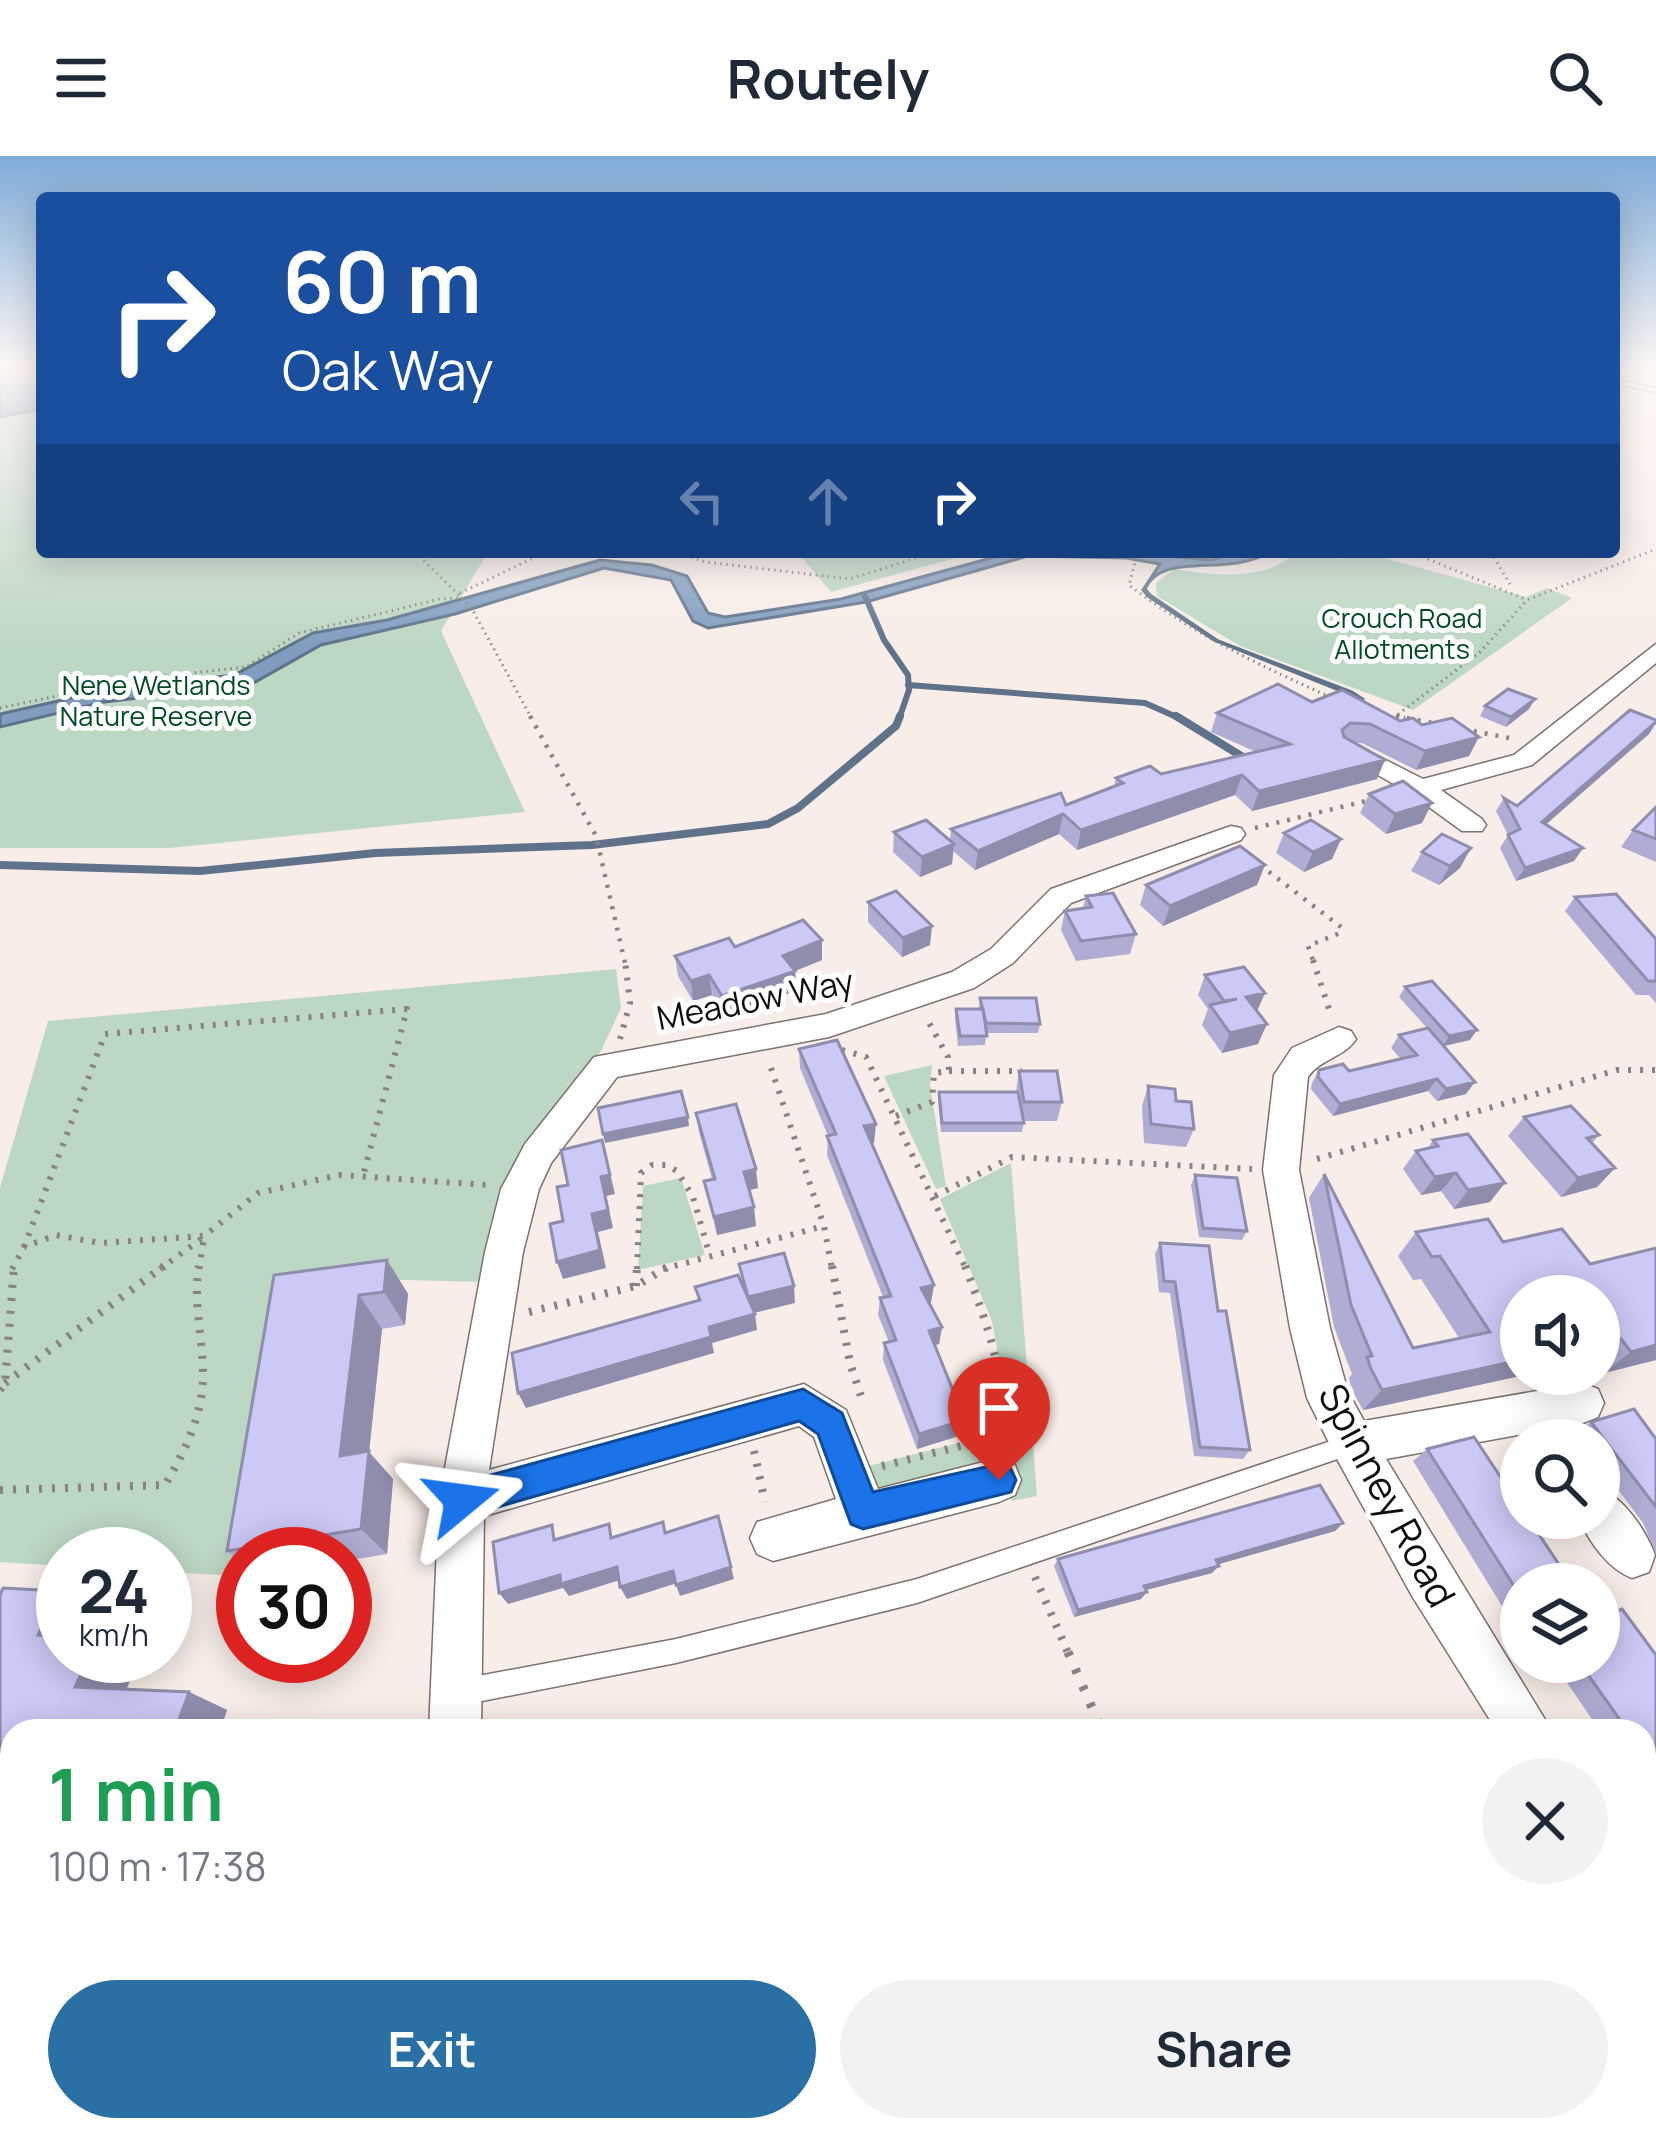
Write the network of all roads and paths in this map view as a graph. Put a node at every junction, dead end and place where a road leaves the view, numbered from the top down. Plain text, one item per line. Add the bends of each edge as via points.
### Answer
1 (1656, 549) edge
2 (421, 558) edge
3 (531, 558) edge
4 (693, 558) edge
5 (916, 558) edge
6 (1136, 558) edge
7 (1420, 558) edge
8 (1494, 558) edge
9 (1513, 590) junction
10 (461, 595) junction
11 (1527, 601) junction
12 (1656, 651) edge
13 (1346, 704) edge
14 (0, 708) edge
15 (1379, 712) edge
16 (1396, 716) junction
17 (1540, 743) junction
18 (1351, 752) edge
19 (1420, 788) junction
20 (1472, 825) dead end
21 (1231, 834) junction
22 (914, 998) junction
23 (760, 1037) junction
24 (1339, 1039) joint
25 (825, 1054) edge
26 (789, 1063) dead end
27 (606, 1066) junction
28 (771, 1068) junction
29 (1656, 1070) edge
30 (949, 1071) junction
31 (1022, 1071) edge
32 (896, 1116) junction
33 (1281, 1170) junction
34 (363, 1176) junction
35 (520, 1190) junction
36 (935, 1196) junction
37 (824, 1226) junction
38 (204, 1237) junction
39 (24, 1247) junction
40 (710, 1256) junction
41 (636, 1286) junction
42 (493, 1321) junction
43 (3, 1386) edge
44 (1583, 1403) dead end
45 (1553, 1419) edge
46 (871, 1424) dead end
47 (1500, 1431) edge
48 (1008, 1434) junction
49 (1352, 1444) junction
50 (869, 1474) junction
51 (999, 1480) joint
52 (0, 1490) edge
53 (462, 1500) junction
54 (773, 1538) dead end
55 (1620, 1539) edge
56 (1632, 1555) dead end
57 (1026, 1556) junction
58 (456, 1712) edge
59 (1097, 1719) edge
60 (1518, 1719) edge

1 - 11 path
2 - 10 path
3 - 10 path via 503,580
4 - 5 path via 850,579
6 - 13 path via 1129,585 1173,621
7 - 9 path
8 - 9 path
9 - 11 path
10 - 14 path via 299,633 246,668 137,679
10 - 27 path via 596,836 630,1003
11 - 16 path via 1480,652
12 - 17 street
15 - 16 path
16 - 17 path
17 - 19 street via 1523,760
18 - 19 street
19 - 20 street
19 - 21 path
21 - 22 street, Meadow Way via 1084,884 1061,896 1002,956
21 - 24 path via 1341,927 1308,946
22 - 23 street, Meadow Way
22 - 30 path
23 - 27 street, Meadow Way
23 - 28 path
24 - 33 street, Spinney Road via 1304,1057 1292,1075
25 - 32 path via 866,1057
26 - 28 path
27 - 35 street
28 - 37 path
29 - 33 path via 1617,1070
30 - 31 path
30 - 32 path via 934,1073 932,1102
32 - 36 path
33 - 36 path via 1012,1157
33 - 49 street, Spinney Road via 1328,1398
34 - 35 path
34 - 38 path via 258,1193
34 - 39 path via 407,1009 105,1034
35 - 42 street
36 - 48 path via 986,1322
37 - 40 path
37 - 46 path via 850,1363
38 - 39 path via 100,1243 56,1235
38 - 43 path
38 - 52 path via 194,1295 203,1373 192,1438 165,1485
39 - 43 path via 10,1274
40 - 41 path
40 - 41 path via 685,1180 674,1168 652,1165 641,1173
41 - 42 path
42 - 53 street
44 - 45 street
47 - 49 street
48 - 50 path
48 - 51 path
49 - 57 lane
49 - 60 street, Spinney Road
50 - 51 street
50 - 53 street via 831,1424 803,1404
50 - 54 street
53 - 58 street
55 - 56 street
57 - 58 lane
57 - 59 path

